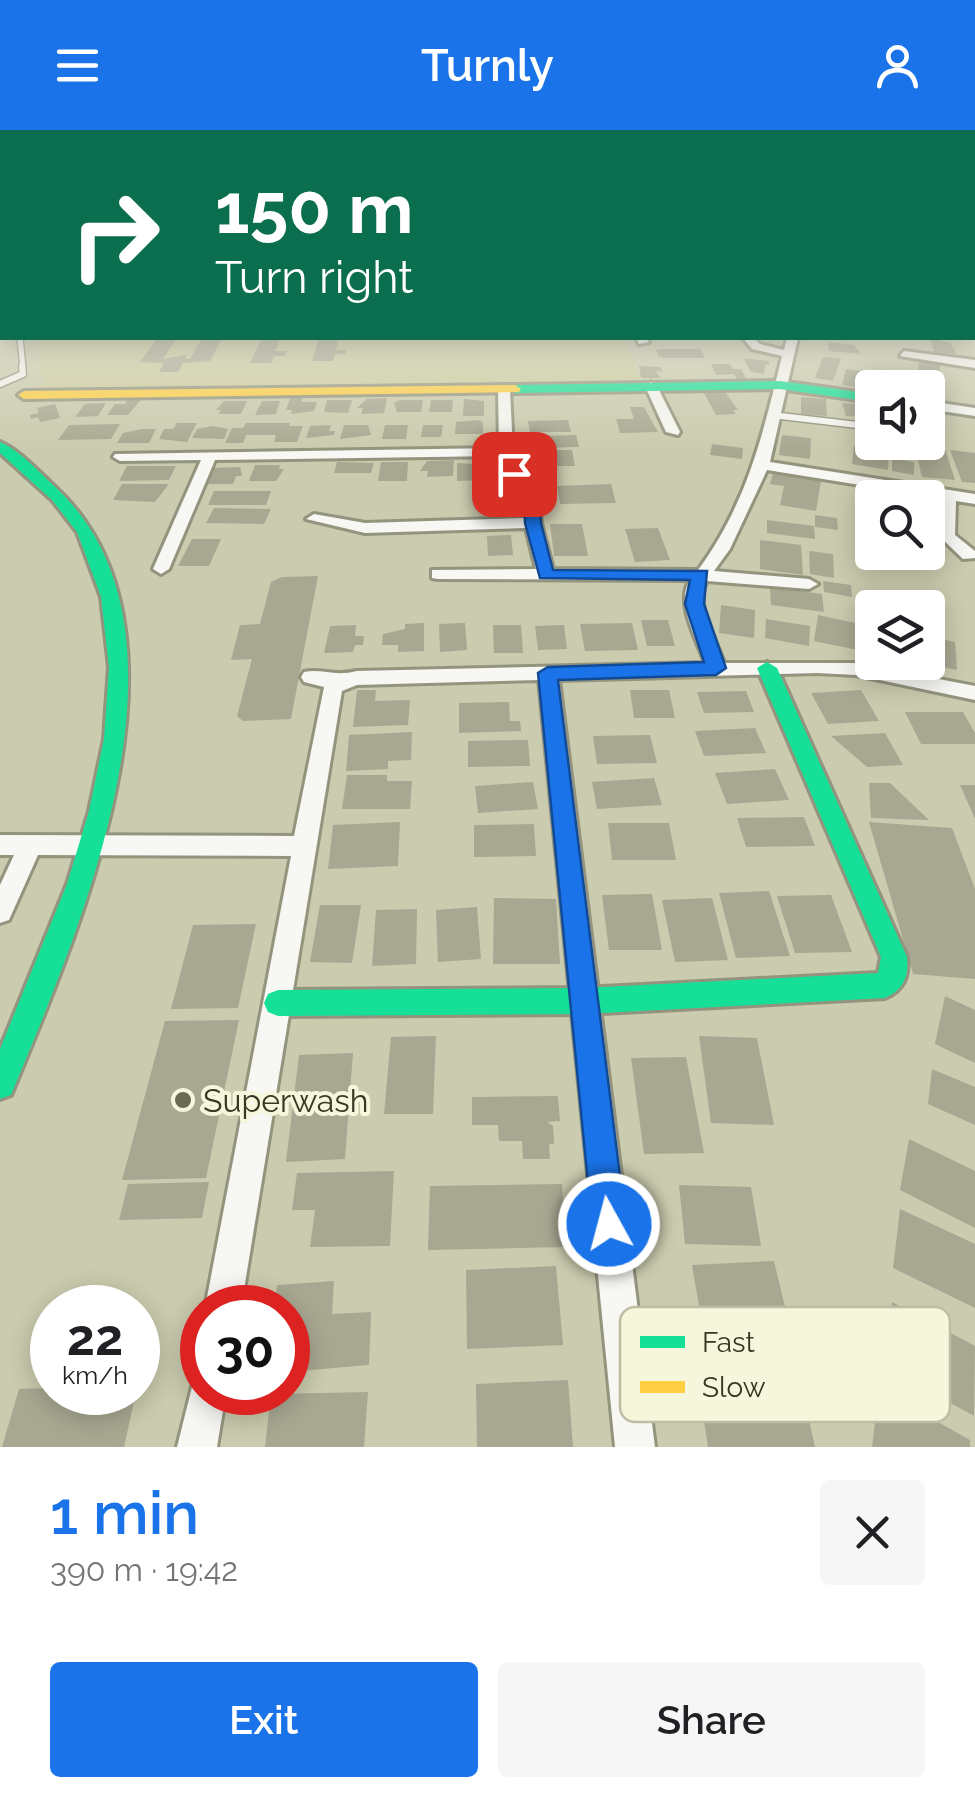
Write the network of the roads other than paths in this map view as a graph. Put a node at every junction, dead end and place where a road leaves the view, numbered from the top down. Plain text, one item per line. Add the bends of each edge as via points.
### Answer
1 (20, 340) edge
2 (751, 340) edge
3 (791, 340) edge
4 (787, 354) junction
5 (904, 354) dead end
6 (975, 364) edge
7 (0, 384) edge
8 (780, 385) junction
9 (651, 386) junction
10 (504, 389) junction
11 (24, 396) dead end
12 (855, 396) edge
13 (945, 408) edge
14 (975, 412) edge
15 (772, 415) junction
16 (855, 425) edge
17 (672, 432) dead end
18 (0, 446) edge
19 (506, 452) junction
20 (210, 454) junction
21 (120, 457) dead end
22 (762, 465) junction
23 (949, 495) junction
24 (975, 499) edge
25 (314, 519) dead end
26 (533, 523) junction
27 (969, 555) dead end
28 (161, 569) dead end
29 (438, 574) dead end
30 (546, 575) junction
31 (701, 575) junction
32 (809, 584) dead end
33 (716, 668) junction
34 (767, 668) junction
35 (548, 673) junction
36 (975, 694) edge
37 (31, 844) junction
38 (0, 845) edge
39 (88, 845) junction
40 (306, 846) junction
41 (0, 912) edge
42 (583, 1001) junction
43 (278, 1003) junction
44 (0, 1084) edge
45 (227, 1285) edge
46 (620, 1318) edge
47 (203, 1415) edge
48 (632, 1422) edge
49 (198, 1447) edge
50 (635, 1447) edge

1 - 7 lane via 23,374
2 - 4 street
3 - 4 street
4 - 8 street
5 - 6 street
8 - 9 street
8 - 12 street
8 - 15 street
9 - 10 street
9 - 17 street
10 - 11 street
10 - 19 street
13 - 14 street
15 - 16 lane
15 - 22 street
18 - 39 street via 70,512 114,605 118,725
19 - 20 street
19 - 26 street via 514,474 531,488
20 - 21 street
20 - 28 street
22 - 23 street
22 - 31 street via 722,549
23 - 24 street
23 - 27 street via 946,536
25 - 26 street via 365,528
26 - 30 street
29 - 30 street
30 - 31 street
31 - 32 street
31 - 33 street via 694,604
33 - 34 street
33 - 35 street
34 - 36 street via 856,669
34 - 42 street via 896,974 884,985
35 - 40 street via 324,680 332,689
35 - 42 street
37 - 38 street
37 - 39 street
37 - 41 street
39 - 40 street
39 - 44 street
40 - 43 street
42 - 43 street
42 - 46 street
43 - 45 street
47 - 49 street
48 - 50 street

